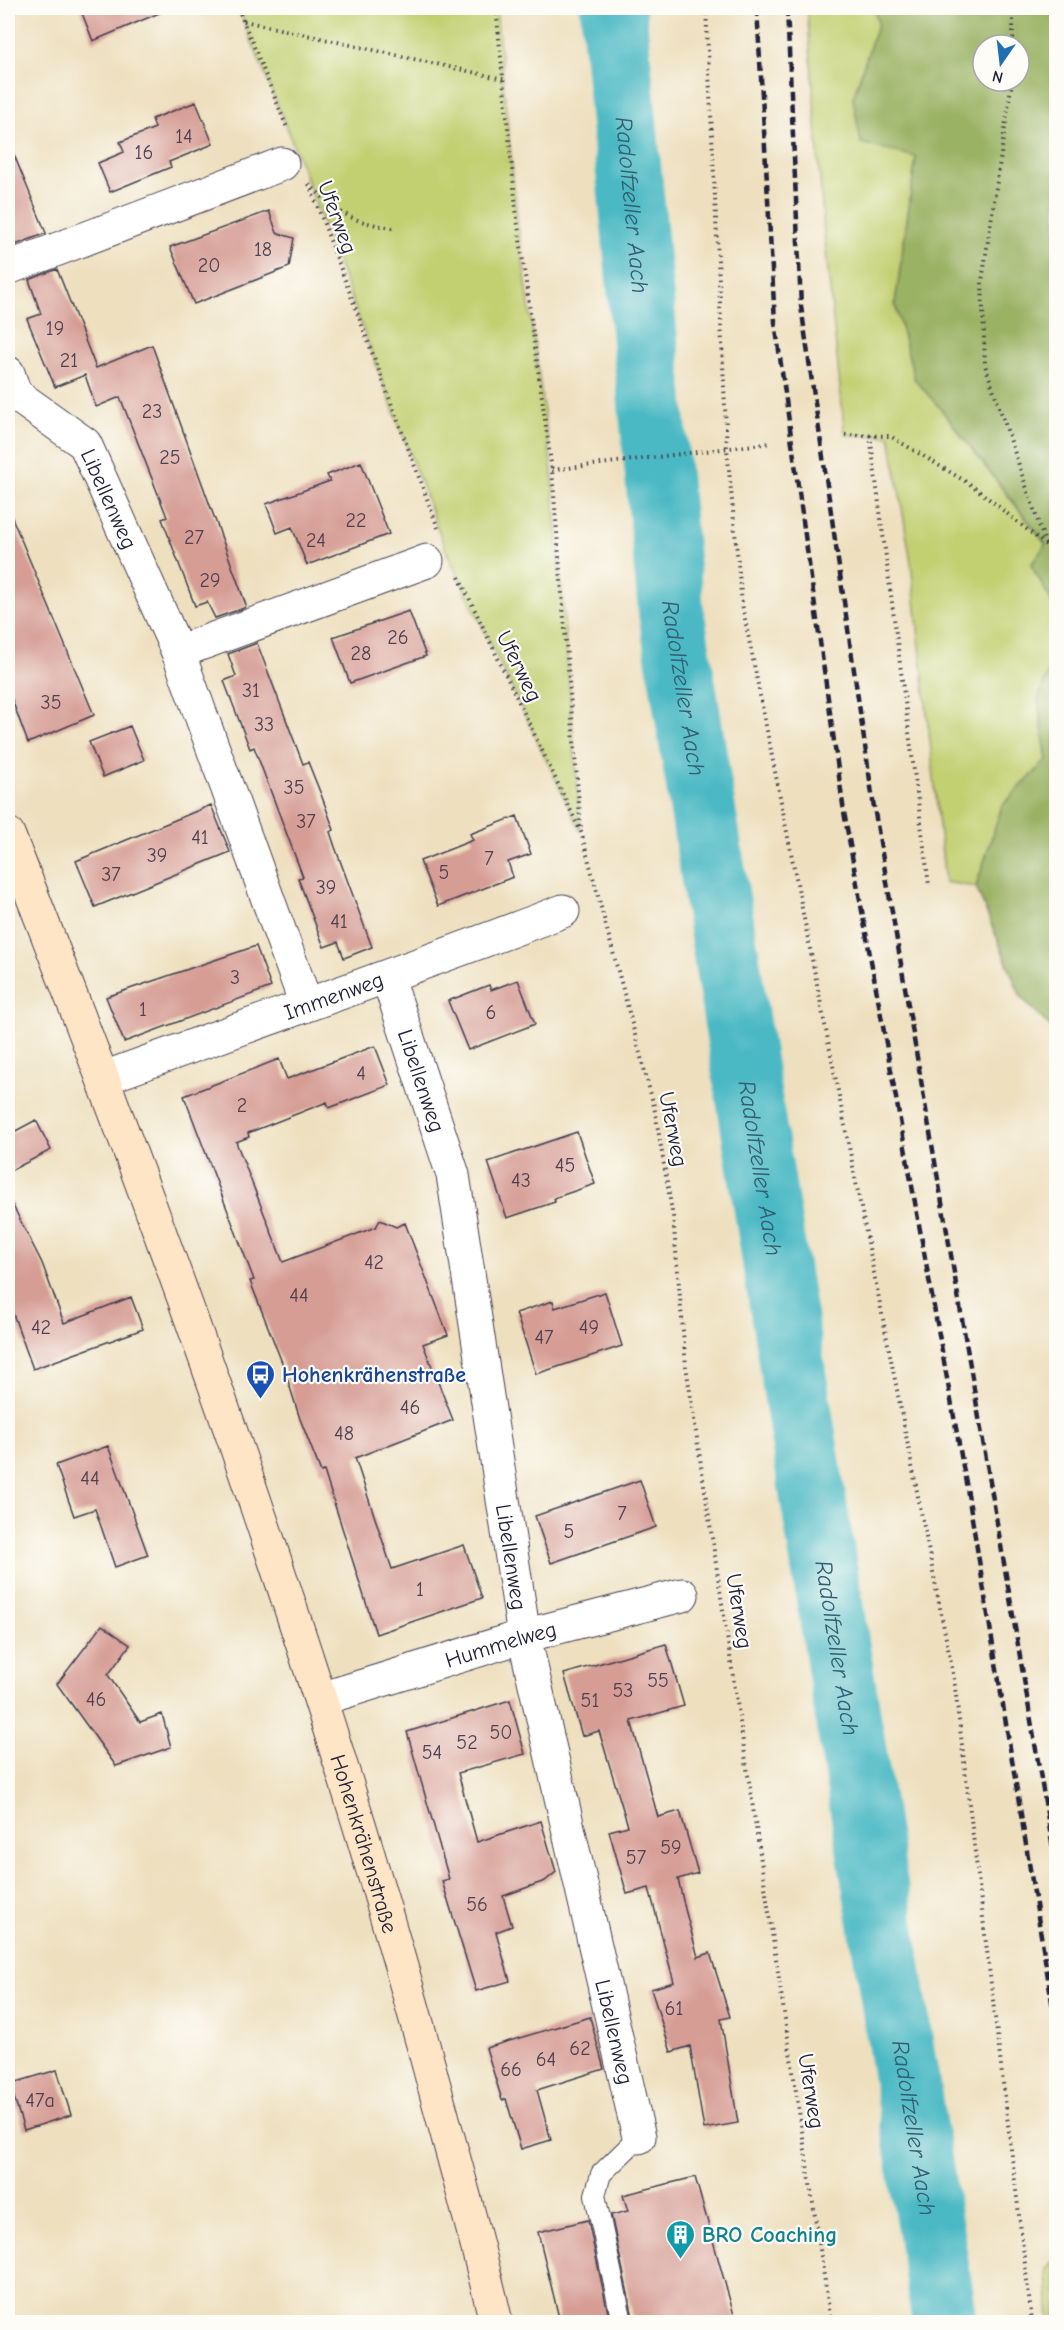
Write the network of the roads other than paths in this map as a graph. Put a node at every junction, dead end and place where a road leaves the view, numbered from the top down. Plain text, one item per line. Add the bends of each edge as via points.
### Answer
1 (293, 159) road end
2 (8, 268) edge
3 (8, 373) edge
4 (427, 561) dead end
5 (178, 652) junction
6 (8, 834) edge
7 (563, 911) dead end
8 (388, 978) junction
9 (306, 1004) junction
10 (104, 1078) junction
11 (682, 1595) dead end
12 (524, 1636) junction
13 (321, 1699) junction
14 (639, 2137) joint
15 (496, 2322) edge
16 (622, 2322) edge

1 - 2 street
3 - 5 street, Libellenweg via 15,394 85,444
4 - 5 street
5 - 9 street, Libellenweg
6 - 10 main road, Hohenkrähenstraße
7 - 8 street, Immenweg
8 - 9 street, Immenweg
8 - 12 street, Libellenweg via 453,1174
9 - 10 street, Immenweg
10 - 13 main road, Hohenkrähenstraße via 272,1548
11 - 12 street, Hummelweg
12 - 13 street, Hummelweg
12 - 14 street, Libellenweg
13 - 15 main road, Hohenkrähenstraße via 389,1919
14 - 16 lane via 601,2174 595,2195

